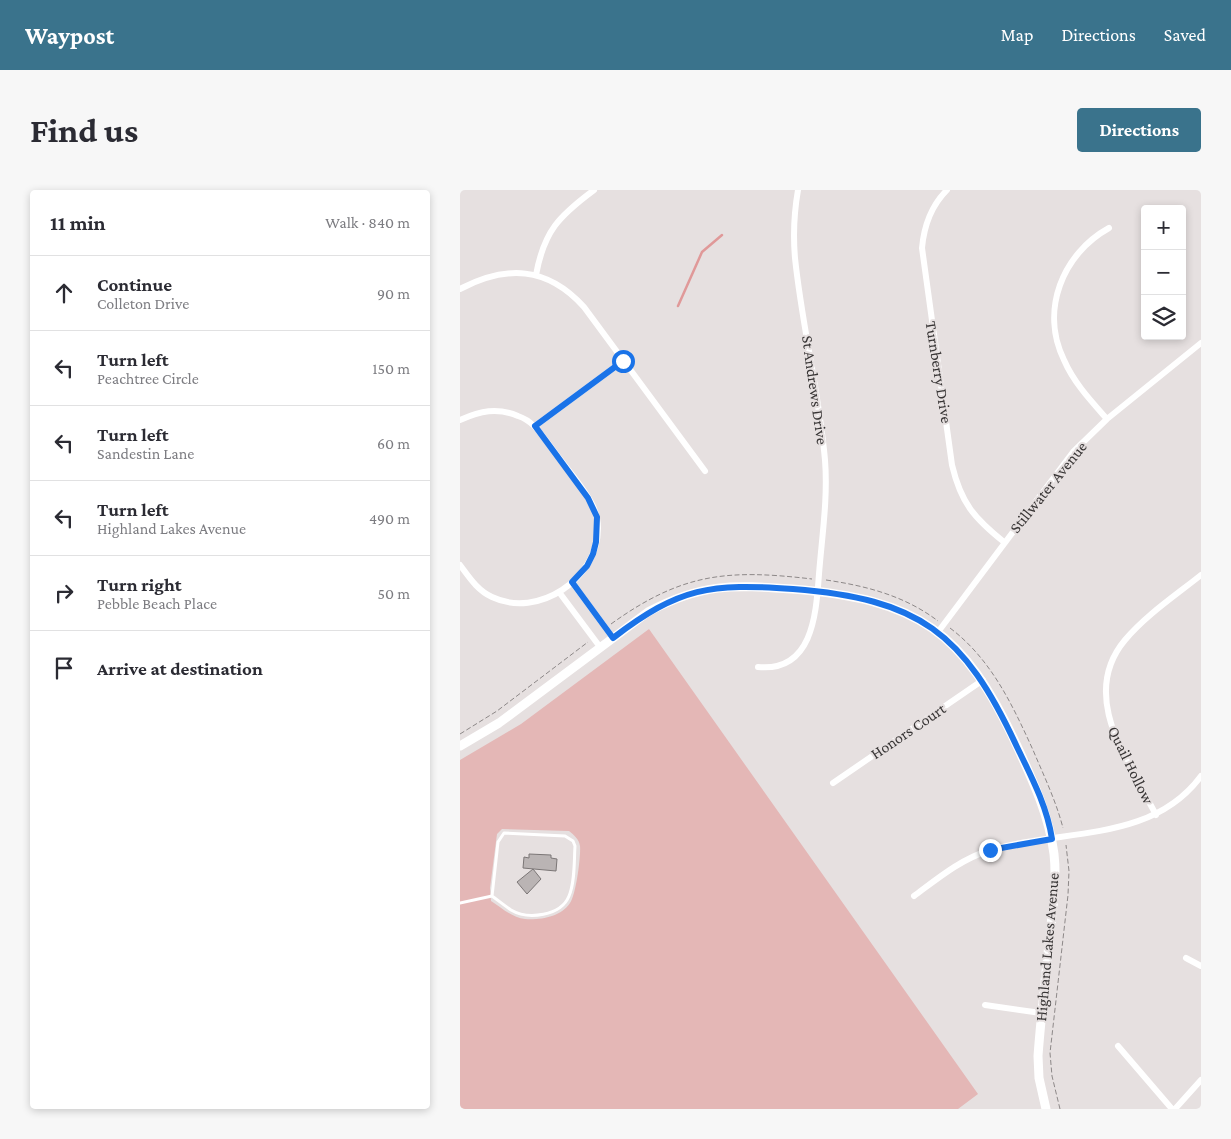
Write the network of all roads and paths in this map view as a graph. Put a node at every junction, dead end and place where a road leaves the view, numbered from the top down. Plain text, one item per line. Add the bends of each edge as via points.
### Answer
1 (594, 190) edge
2 (798, 190) edge
3 (947, 190) edge
4 (1109, 228) dead end
5 (536, 275) junction
6 (460, 289) edge
7 (1201, 342) edge
8 (623, 361) junction
9 (460, 420) edge
10 (1106, 420) junction
11 (535, 426) junction
12 (705, 470) dead end
13 (1004, 542) junction
14 (460, 565) edge
15 (1201, 575) edge
16 (819, 579) junction
17 (572, 582) junction
18 (819, 591) junction
19 (558, 592) junction
20 (606, 628) junction
21 (941, 628) junction
22 (593, 638) junction
23 (613, 638) junction
24 (600, 647) junction
25 (758, 667) dead end
26 (983, 680) junction
27 (460, 734) edge
28 (460, 746) edge
29 (1201, 776) edge
30 (833, 783) dead end
31 (1156, 815) junction
32 (1064, 837) junction
33 (1052, 839) junction
34 (492, 896) junction
35 (914, 896) dead end
36 (460, 902) edge
37 (1186, 958) dead end
38 (1201, 966) edge
39 (985, 1005) dead end
40 (1041, 1013) junction
41 (1118, 1046) dead end
42 (1201, 1080) edge
43 (1046, 1109) edge
44 (1060, 1109) edge
45 (1174, 1109) edge

1 - 5 street via 566,211 555,224 546,240
2 - 16 street, St Andrews Drive via 794,219 796,261 825,460 825,516
3 - 13 street, Turnberry Drive via 928,219 922,248 952,465 958,490 968,509
4 - 10 street via 1089,241 1068,266 1059,286 1054,313 1063,358
5 - 6 street via 497,274
5 - 8 street via 560,286 579,301
7 - 10 street, Stillwater Avenue
8 - 11 street
8 - 12 street
9 - 11 street via 480,411 500,411 521,417
10 - 13 street, Stillwater Avenue via 1073,452
11 - 17 street via 588,498 597,517 593,554
13 - 21 street, Stillwater Avenue
14 - 19 street via 476,586 503,601 526,604
15 - 31 street, Quail Hollow via 1126,639 1111,662 1105,682 1106,709 1112,727
16 - 18 street, St Andrews Drive
16 - 20 path via 746,573 701,578 658,594
16 - 21 path via 862,586 893,596 923,609
17 - 19 street
17 - 20 street
18 - 21 street, Highland Lakes Avenue via 887,605
18 - 23 street, Highland Lakes Avenue via 738,585 709,588 667,602
18 - 25 street, St Andrews Drive via 812,629 801,650 785,663 769,668
19 - 22 street
20 - 23 street
21 - 26 street, Highland Lakes Avenue
21 - 32 path via 982,657 1008,697 1048,783
22 - 24 street
22 - 27 path via 497,711
23 - 24 street, Highland Lakes Avenue
24 - 28 street, Highland Lakes Avenue via 499,723
26 - 30 street, Honors Court
26 - 33 street, Highland Lakes Avenue via 1036,788
29 - 31 street via 1184,795
31 - 32 street via 1111,829
32 - 33 street
32 - 44 path via 1069,871 1068,895 1050,1053
33 - 35 street via 978,855
33 - 40 street, Highland Lakes Avenue via 1055,888
34 - 34 lane via 518,913 549,914 559,909 570,894 573,841 565,836 504,833 498,842
34 - 36 lane
37 - 38 street
39 - 40 street
40 - 43 street, Highland Lakes Avenue via 1039,1078
41 - 45 street
42 - 45 street

